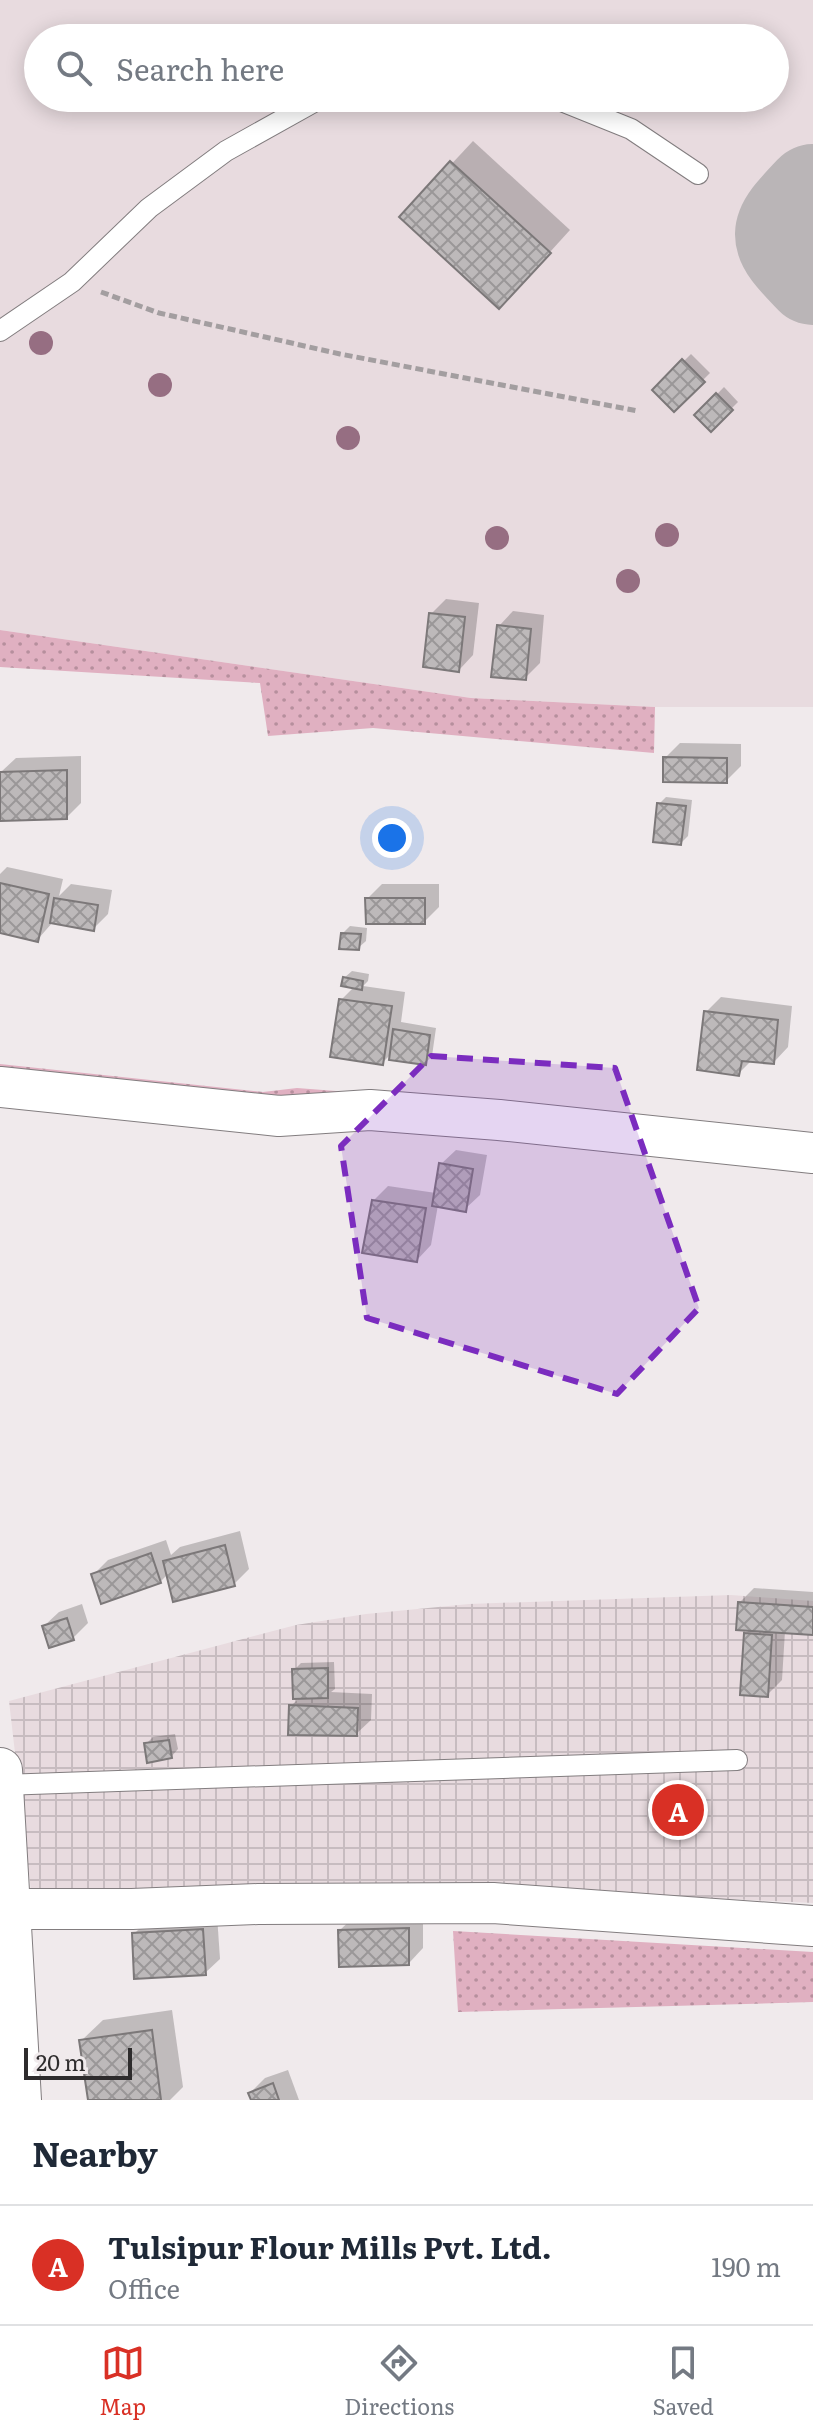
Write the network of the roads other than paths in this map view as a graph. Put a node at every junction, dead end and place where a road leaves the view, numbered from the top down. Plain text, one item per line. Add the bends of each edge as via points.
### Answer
1 (296, 112) edge
2 (589, 112) edge
3 (698, 174) dead end
4 (0, 331) edge
5 (0, 1087) edge
6 (813, 1153) edge
7 (737, 1760) dead end
8 (1, 1778) edge
9 (8, 1909) junction
10 (813, 1926) edge
11 (19, 2100) edge

1 - 4 lane via 226,151 149,208 72,282
2 - 3 lane via 631,129
5 - 6 street via 279,1116 370,1110 499,1120
7 - 8 lane
8 - 9 main road
9 - 10 street via 493,1903
9 - 11 main road

